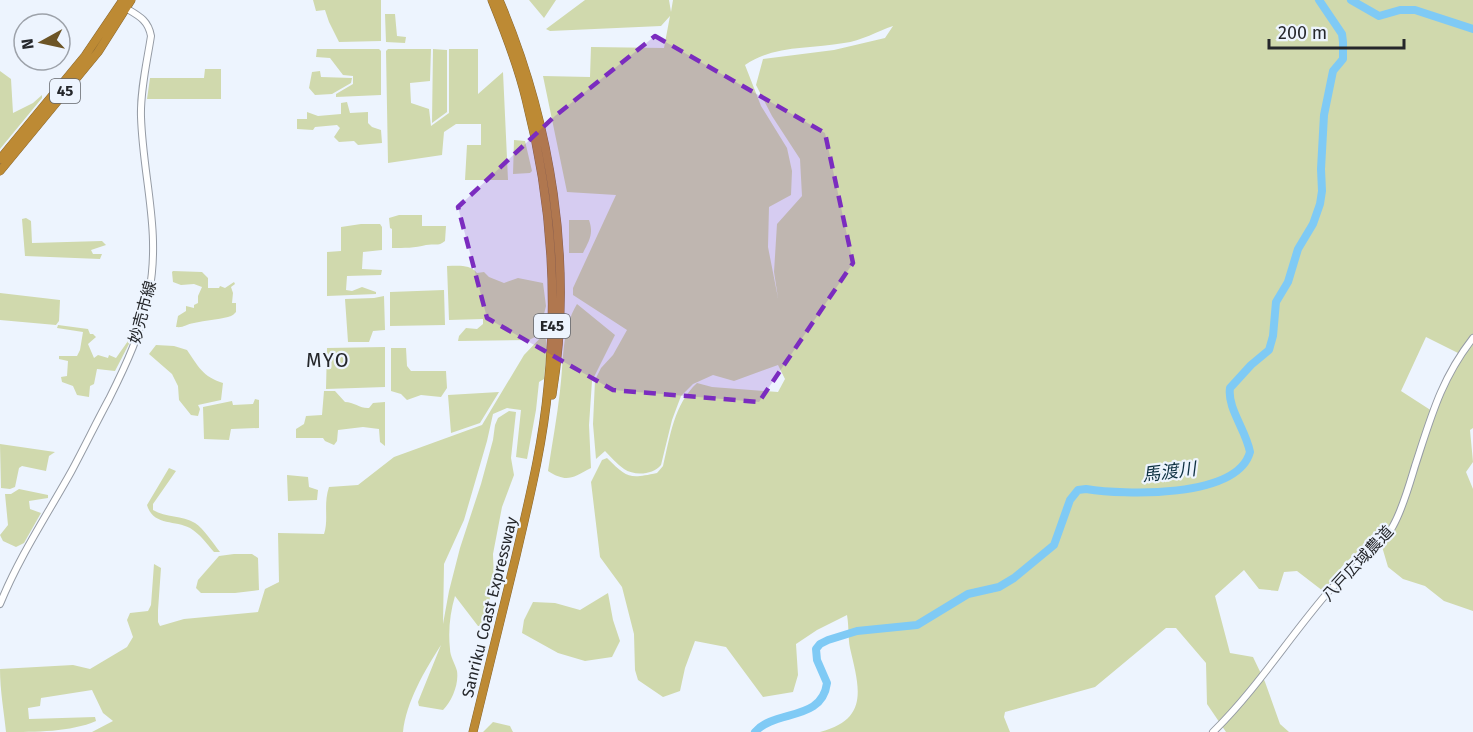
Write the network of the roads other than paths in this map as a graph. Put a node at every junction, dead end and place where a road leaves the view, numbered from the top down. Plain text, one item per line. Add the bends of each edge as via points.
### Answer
1 (131, 0) edge
2 (487, 0) edge
3 (492, 0) edge
4 (499, 0) edge
5 (123, 4) edge
6 (510, 45) junction
7 (0, 159) edge
8 (0, 171) edge
9 (1473, 338) edge
10 (532, 488) junction
11 (0, 604) edge
12 (473, 732) edge
13 (1213, 732) edge

1 - 5 highway, 45
2 - 6 highway
3 - 6 highway, Sanriku Coast Expressway / E45
4 - 10 highway, Sanriku Coast Expressway / E45 via 530,84 552,182 558,235 559,332 554,387
5 - 7 highway, 45
5 - 8 highway, 45 via 98,52
5 - 11 main road, 妙売市線 via 146,21 151,36 141,113 153,218 149,294 136,341 116,383
6 - 10 highway, Sanriku Coast Expressway / E45 via 541,164 552,276 548,388
9 - 13 main road, 八戸広域農道 via 1439,393 1392,529 1329,591
10 - 12 highway, Sanriku Coast Expressway / E45

